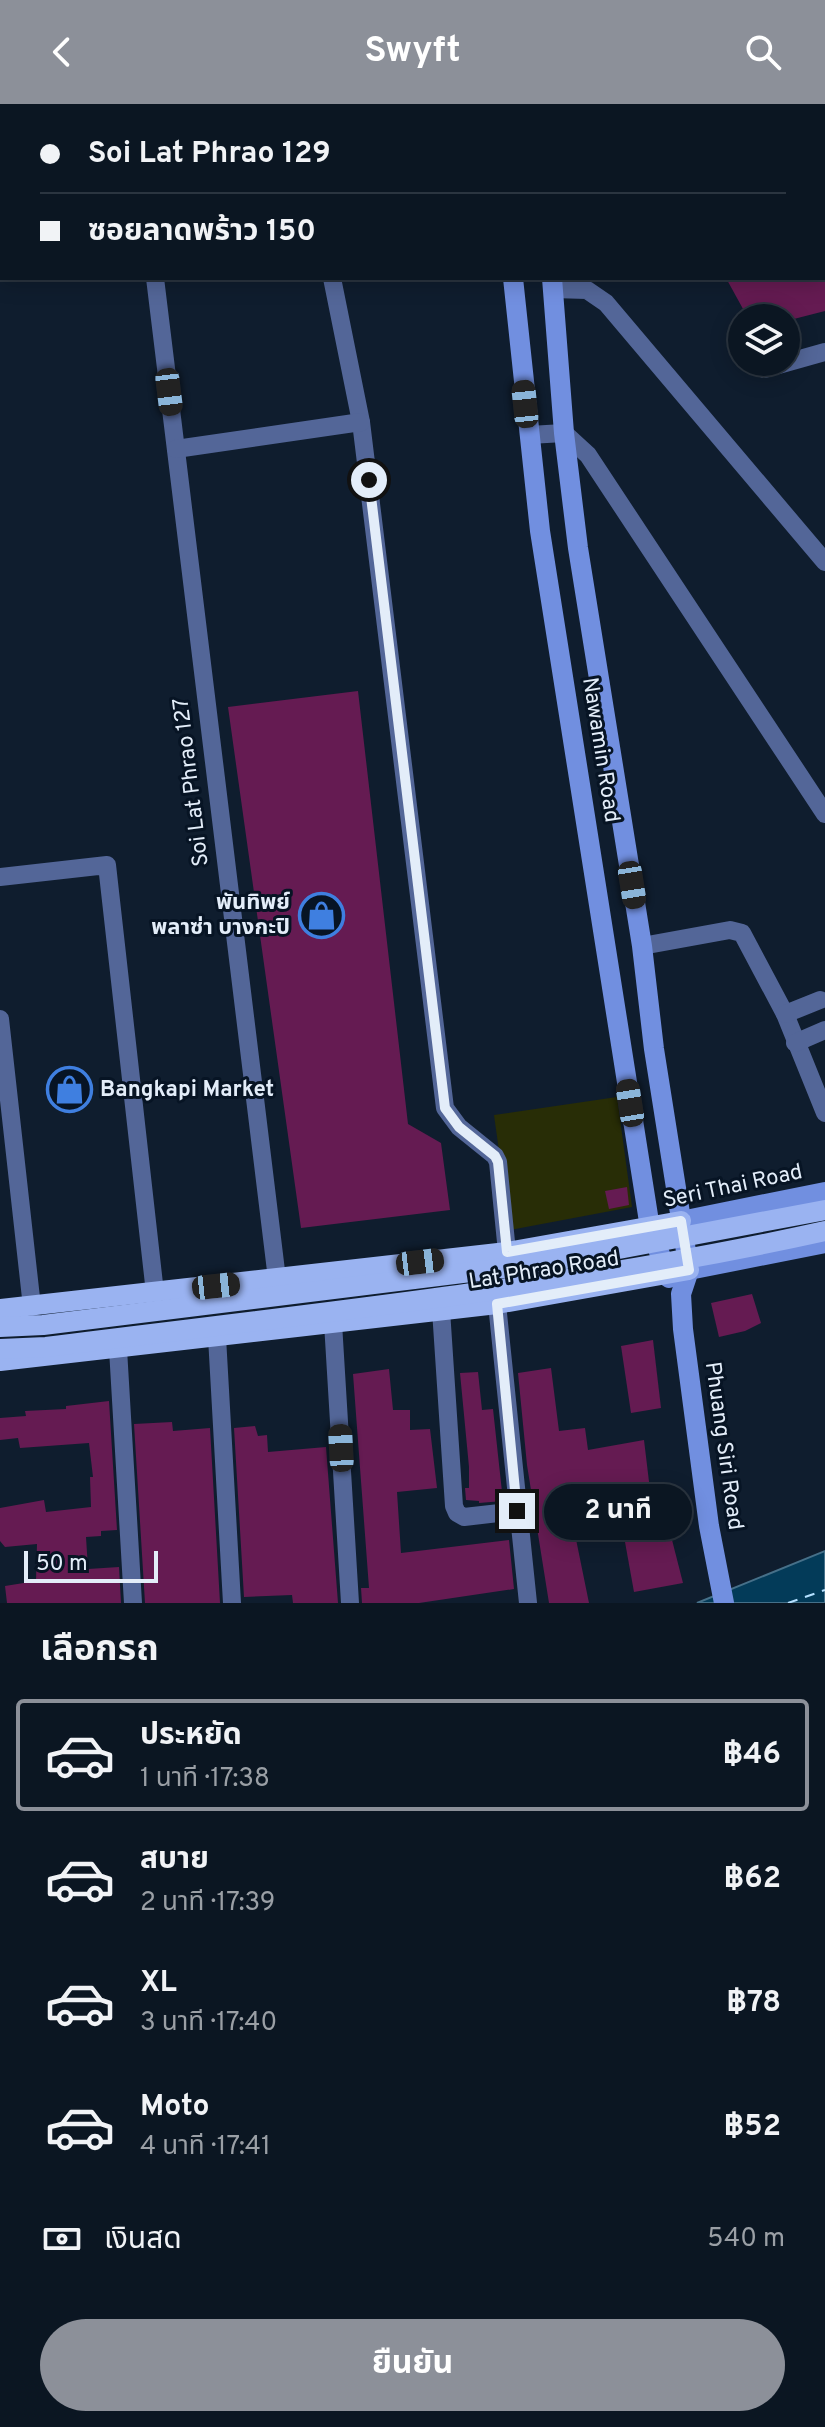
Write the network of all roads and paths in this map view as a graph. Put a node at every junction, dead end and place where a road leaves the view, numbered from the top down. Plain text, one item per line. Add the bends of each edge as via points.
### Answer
1 (155, 280) edge
2 (332, 280) edge
3 (513, 280) edge
4 (552, 284) edge
5 (825, 352) edge
6 (800, 359) edge
7 (361, 422) junction
8 (564, 433) junction
9 (529, 435) junction
10 (176, 449) junction
11 (825, 562) edge
12 (825, 814) edge
13 (0, 877) edge
14 (642, 946) junction
15 (820, 1000) dead end
16 (649, 1004) junction
17 (616, 1008) junction
18 (785, 1014) junction
19 (0, 1019) edge
20 (825, 1030) edge
21 (795, 1043) junction
22 (819, 1080) edge
23 (825, 1113) edge
24 (825, 1192) edge
25 (825, 1210) edge
26 (681, 1221) junction
27 (650, 1228) junction
28 (825, 1231) edge
29 (825, 1243) edge
30 (507, 1252) junction
31 (689, 1270) junction
32 (666, 1275) junction
33 (277, 1279) junction
34 (155, 1293) junction
35 (681, 1294) junction
36 (497, 1304) junction
37 (32, 1307) junction
38 (0, 1309) edge
39 (441, 1310) junction
40 (333, 1323) junction
41 (0, 1327) edge
42 (217, 1337) junction
43 (0, 1349) edge
44 (118, 1349) junction
45 (0, 1361) edge
46 (517, 1511) junction
47 (722, 1597) edge
48 (133, 1603) edge
49 (232, 1603) edge
50 (350, 1603) edge
51 (528, 1603) edge

1 - 10 street, Soi Lat Phrao 127
2 - 7 street
3 - 9 main road, Nawamin Road
4 - 8 main road, Nawamin Road
4 - 11 street via 587,290 606,303
5 - 6 street
7 - 10 street
7 - 30 street via 445,1108 498,1162
8 - 9 street
8 - 12 street via 588,455
8 - 14 main road, Nawamin Road
9 - 17 main road, Nawamin Road
10 - 33 street, Soi Lat Phrao 127
13 - 34 street via 107,865
14 - 16 main road, Nawamin Road
14 - 18 street via 739,931
15 - 18 street
16 - 17 main road
16 - 26 main road, Nawamin Road
17 - 27 main road, Nawamin Road
18 - 21 street
19 - 37 street
20 - 21 street
21 - 22 street
22 - 23 street
24 - 26 main road, Seri Thai Road
25 - 41 main road, bridge via 544,1263
26 - 27 main road, Seri Thai Road
26 - 31 main road, Phuang Siri Road
27 - 30 main road, Lat Phrao Road
27 - 32 main road
28 - 43 main road, bridge via 475,1293
29 - 31 main road
30 - 33 main road, Lat Phrao Road
31 - 32 main road
31 - 35 main road, Phuang Siri Road
32 - 35 main road
32 - 36 main road, Lat Phrao Road
33 - 34 main road, Lat Phrao Road
34 - 37 main road, Lat Phrao Road
35 - 47 main road, Phuang Siri Road
36 - 39 main road, Lat Phrao Road
36 - 46 street
37 - 38 main road, Lat Phrao Road
39 - 40 main road, Lat Phrao Road
39 - 46 street via 454,1506 464,1517
40 - 42 main road, Lat Phrao Road
40 - 50 street
42 - 44 main road, Lat Phrao Road
42 - 49 street
44 - 45 main road, Lat Phrao Road
44 - 48 street
46 - 51 street

